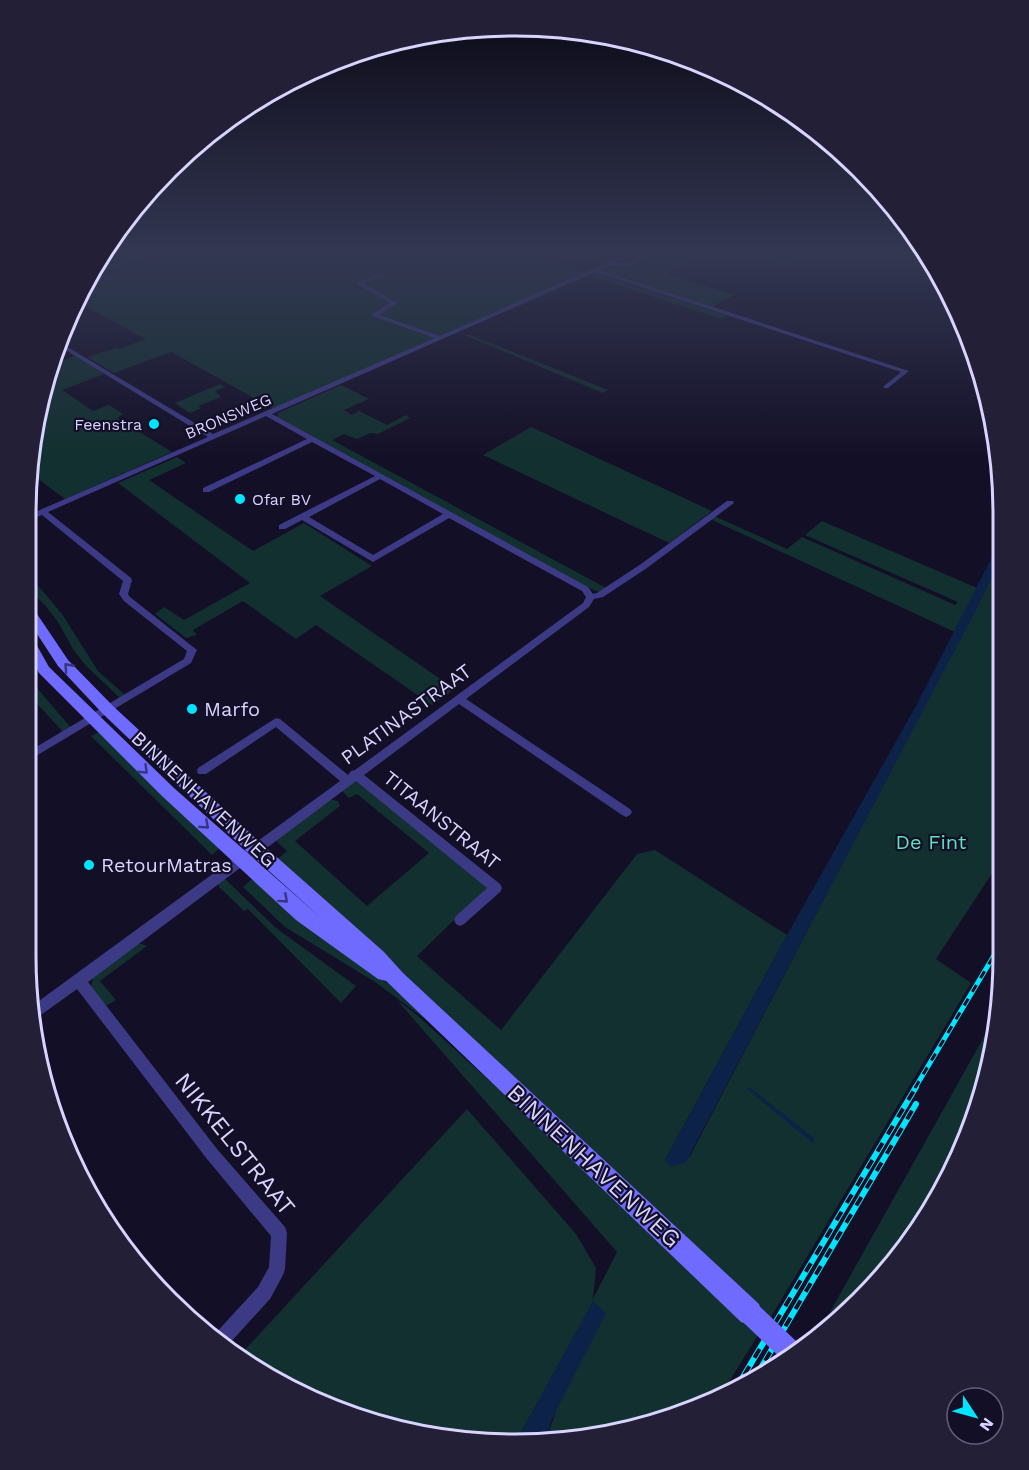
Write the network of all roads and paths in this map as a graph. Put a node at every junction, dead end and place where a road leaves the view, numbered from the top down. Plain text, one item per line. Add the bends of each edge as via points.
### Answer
1 (396, 323) edge
2 (476, 323) edge
3 (762, 323) edge
4 (441, 338) junction
5 (66, 348) edge
6 (886, 387) dead end
7 (267, 414) junction
8 (213, 437) junction
9 (314, 439) junction
10 (381, 476) junction
11 (206, 490) dead end
12 (729, 503) dead end
13 (42, 511) junction
14 (36, 514) edge
15 (450, 514) junction
16 (302, 516) junction
17 (282, 527) dead end
18 (596, 596) junction
19 (36, 623) edge
20 (36, 656) edge
21 (458, 699) junction
22 (101, 714) junction
23 (36, 752) edge
24 (202, 771) dead end
25 (351, 777) junction
26 (626, 812) dead end
27 (248, 854) junction
28 (460, 920) dead end
29 (79, 981) junction
30 (39, 1010) edge
31 (225, 1336) edge
32 (787, 1348) edge

1 - 4 street
2 - 4 street, BRONSWEG
3 - 6 street via 909,369
4 - 7 street, BRONSWEG
5 - 8 street
7 - 8 street, BRONSWEG
7 - 9 street
8 - 13 street, BRONSWEG
9 - 10 street
9 - 11 street
10 - 15 street
10 - 16 street
12 - 18 street, PLATINASTRAAT
13 - 14 street, BRONSWEG
13 - 22 street via 128,580 123,594 192,650 188,661
15 - 16 street via 373,559
15 - 18 street
16 - 17 street
18 - 21 street, PLATINASTRAAT
22 -> 19 main road, BINNENHAVENWEG
20 - 22 main road, BINNENHAVENWEG via 44,670
21 - 25 street, PLATINASTRAAT
21 - 26 street
22 - 23 street
22 - 27 main road, BINNENHAVENWEG via 121,747
24 - 25 street, TITAANSTRAAT via 276,722
25 - 27 street, PLATINASTRAAT
25 - 28 street, TITAANSTRAAT via 496,888
27 - 29 street
27 - 32 main road, BINNENHAVENWEG, bridge via 317,902
29 - 30 street
29 - 31 street, NIKKELSTRAAT via 212,1154 279,1233 273,1277 264,1293

